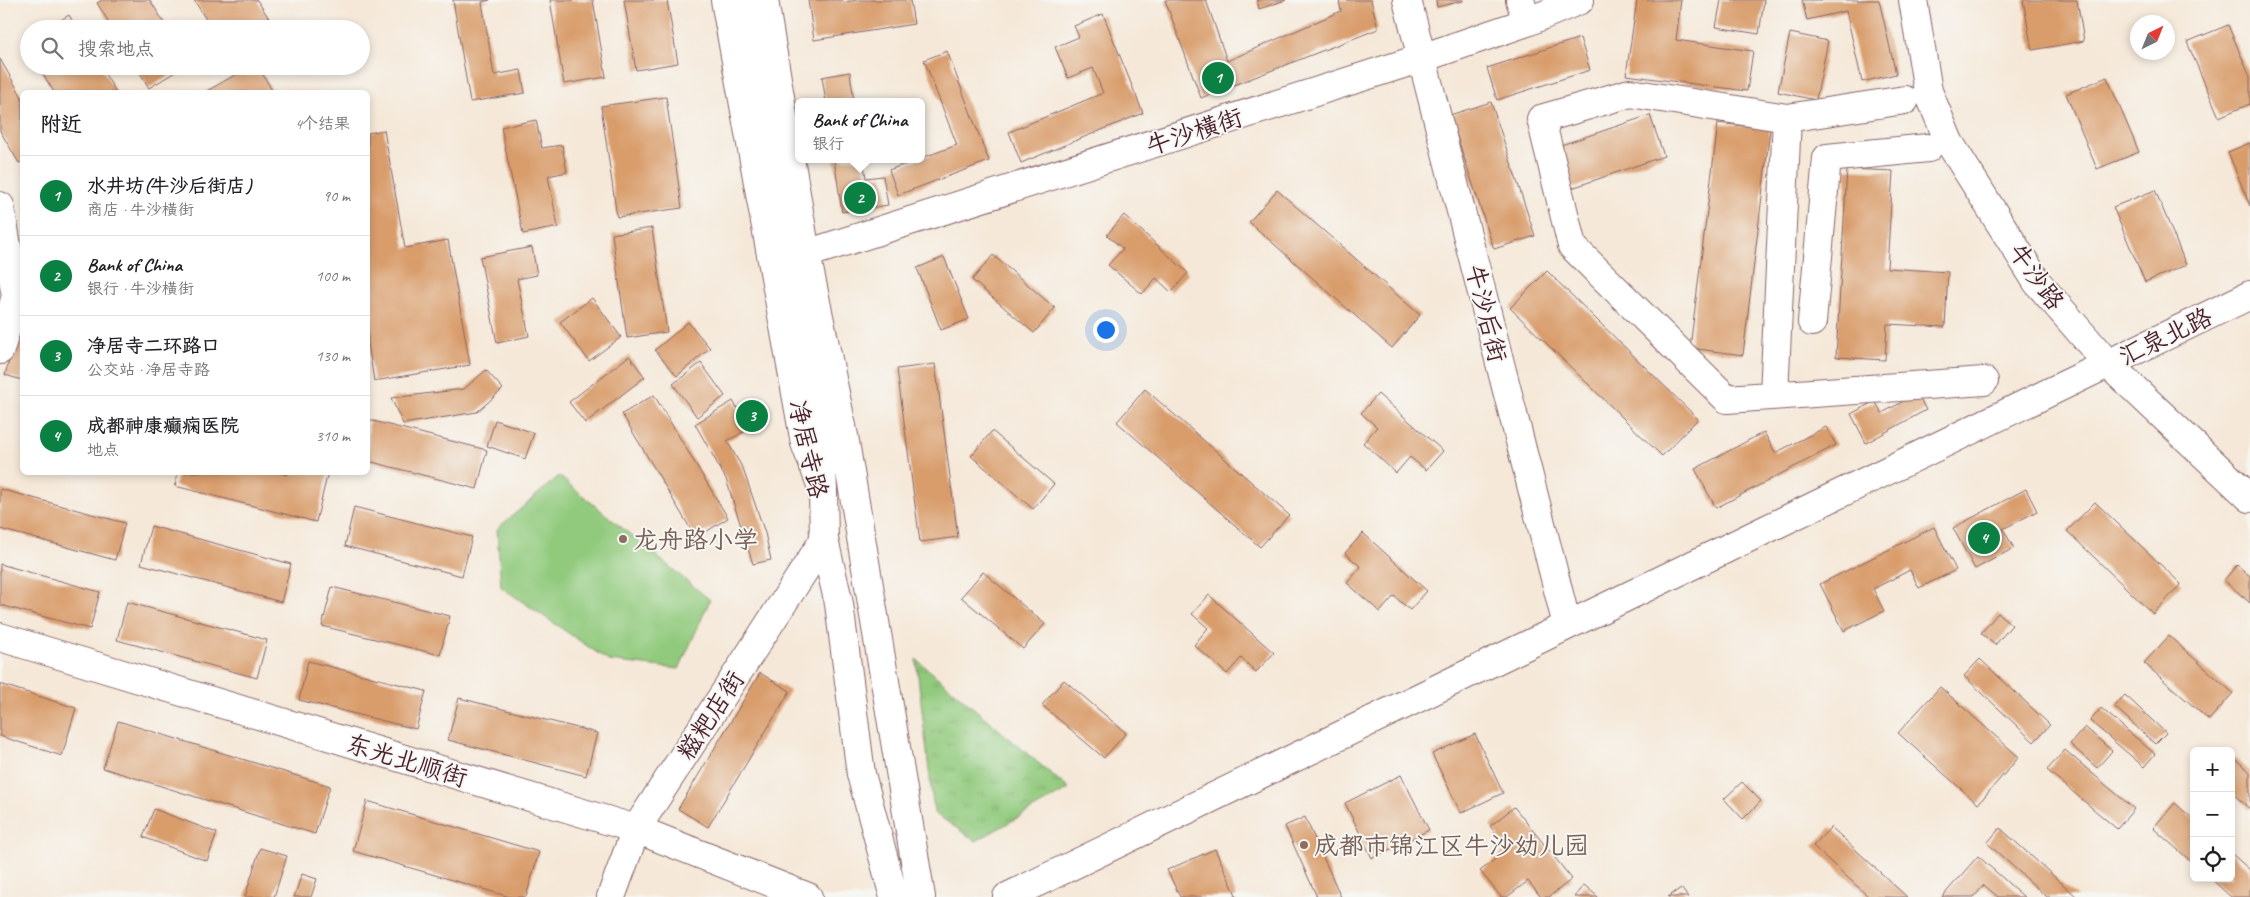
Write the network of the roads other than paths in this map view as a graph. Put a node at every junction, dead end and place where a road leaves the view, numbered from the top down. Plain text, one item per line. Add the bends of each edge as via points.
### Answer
1 (725, 0) edge
2 (746, 0) edge
3 (764, 0) edge
4 (1407, 0) edge
5 (1580, 0) edge
6 (1913, 0) edge
7 (1523, 11) edge
8 (1422, 58) junction
9 (1905, 100) dead end
10 (1787, 118) junction
11 (1928, 148) dead end
12 (0, 206) edge
13 (806, 254) junction
14 (2250, 295) edge
15 (1812, 322) dead end
16 (0, 350) edge
17 (2108, 364) junction
18 (1984, 381) dead end
19 (1774, 395) junction
20 (822, 490) junction
21 (2250, 498) edge
22 (824, 540) junction
23 (1567, 625) junction
24 (0, 637) edge
25 (636, 829) junction
26 (611, 897) edge
27 (808, 897) edge
28 (894, 897) edge
29 (921, 897) edge
30 (1007, 897) edge

1 - 20 main road, 净居寺路 via 805,442
2 - 20 main road via 780,180 821,451
3 - 13 main road, 净居寺路
4 - 8 main road, 牛沙后街
5 - 7 main road, 牛沙横街
6 - 17 main road, 牛沙路 via 1928,91 1949,142 2037,282
7 - 8 main road, 牛沙横街
8 - 13 main road, 牛沙横街
8 - 23 main road, 牛沙后街
9 - 10 main road
10 - 19 main road
10 - 19 main road via 1630,93 1540,118 1572,246 1727,399
11 - 15 main road via 1827,158
12 - 16 main road via 16,296
13 - 29 main road, 净居寺路 via 844,436
14 - 17 main road, 汇泉北路
17 - 21 main road, 牛沙路
17 - 23 main road, 汇泉北路
18 - 19 main road
20 - 22 main road, 净居寺路
22 - 25 main road, 糍粑店街
22 - 28 main road, 净居寺路 via 839,604 861,774
23 - 30 main road, 汇泉北路
24 - 25 main road, 东光北顺街
25 - 26 main road, 糍粑店街
25 - 27 main road, 东光北顺街

